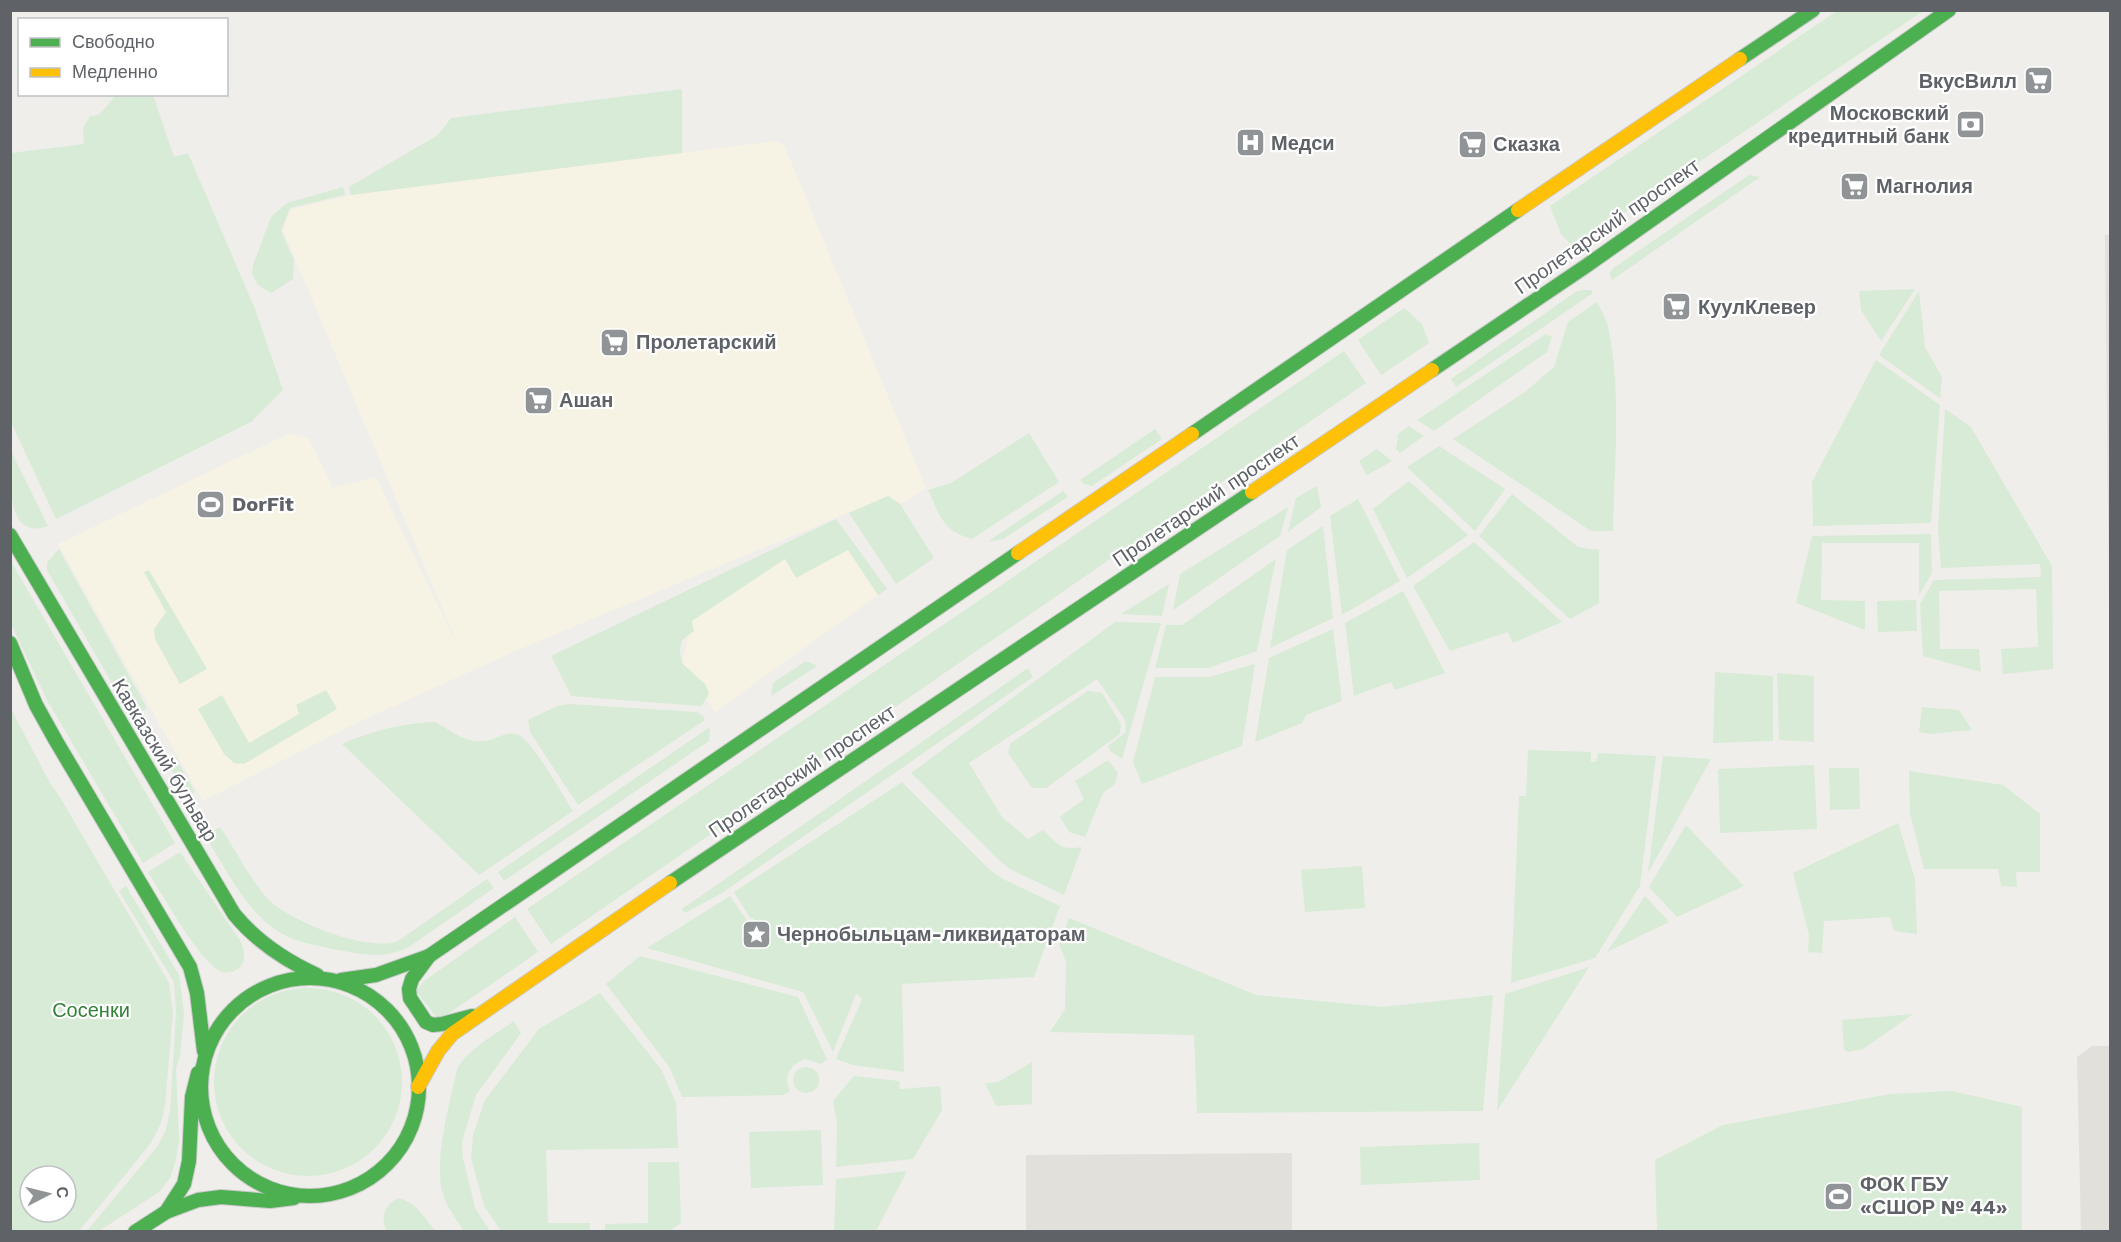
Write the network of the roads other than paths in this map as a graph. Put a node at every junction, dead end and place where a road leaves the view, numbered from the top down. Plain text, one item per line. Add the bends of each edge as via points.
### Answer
1 (1813, 10) edge
2 (1949, 10) edge
3 (10, 535) edge
4 (10, 643) edge
5 (429, 956) junction
6 (317, 975) junction
7 (341, 980) junction
8 (479, 1014) junction
9 (204, 1051) junction
10 (198, 1073) junction
11 (418, 1087) junction
12 (294, 1198) junction
13 (166, 1212) junction
14 (135, 1232) edge

1 - 5 main road, Пролетарский проспект
2 - 8 main road, Пролетарский проспект via 1586,266
3 - 6 main road, Кавказский бульвар via 234,914 260,943 282,959
4 - 9 main road via 36,705 190,968
5 - 7 main road, Пролетарский проспект via 376,975
5 - 8 main road, Пролетарский проспект via 409,989 410,998 426,1022 442,1024
6 - 7 main road
6 - 9 main road via 292,978 255,993 228,1012
7 - 11 main road via 372,998 392,1017 405,1043
8 - 11 main road, Пролетарский проспект via 452,1034
9 - 10 main road
10 - 12 main road via 209,1120 224,1149 255,1181
10 - 13 main road via 184,1184
11 - 12 main road via 415,1122 394,1159 375,1178 340,1194
12 - 13 main road via 209,1198
13 - 14 main road

